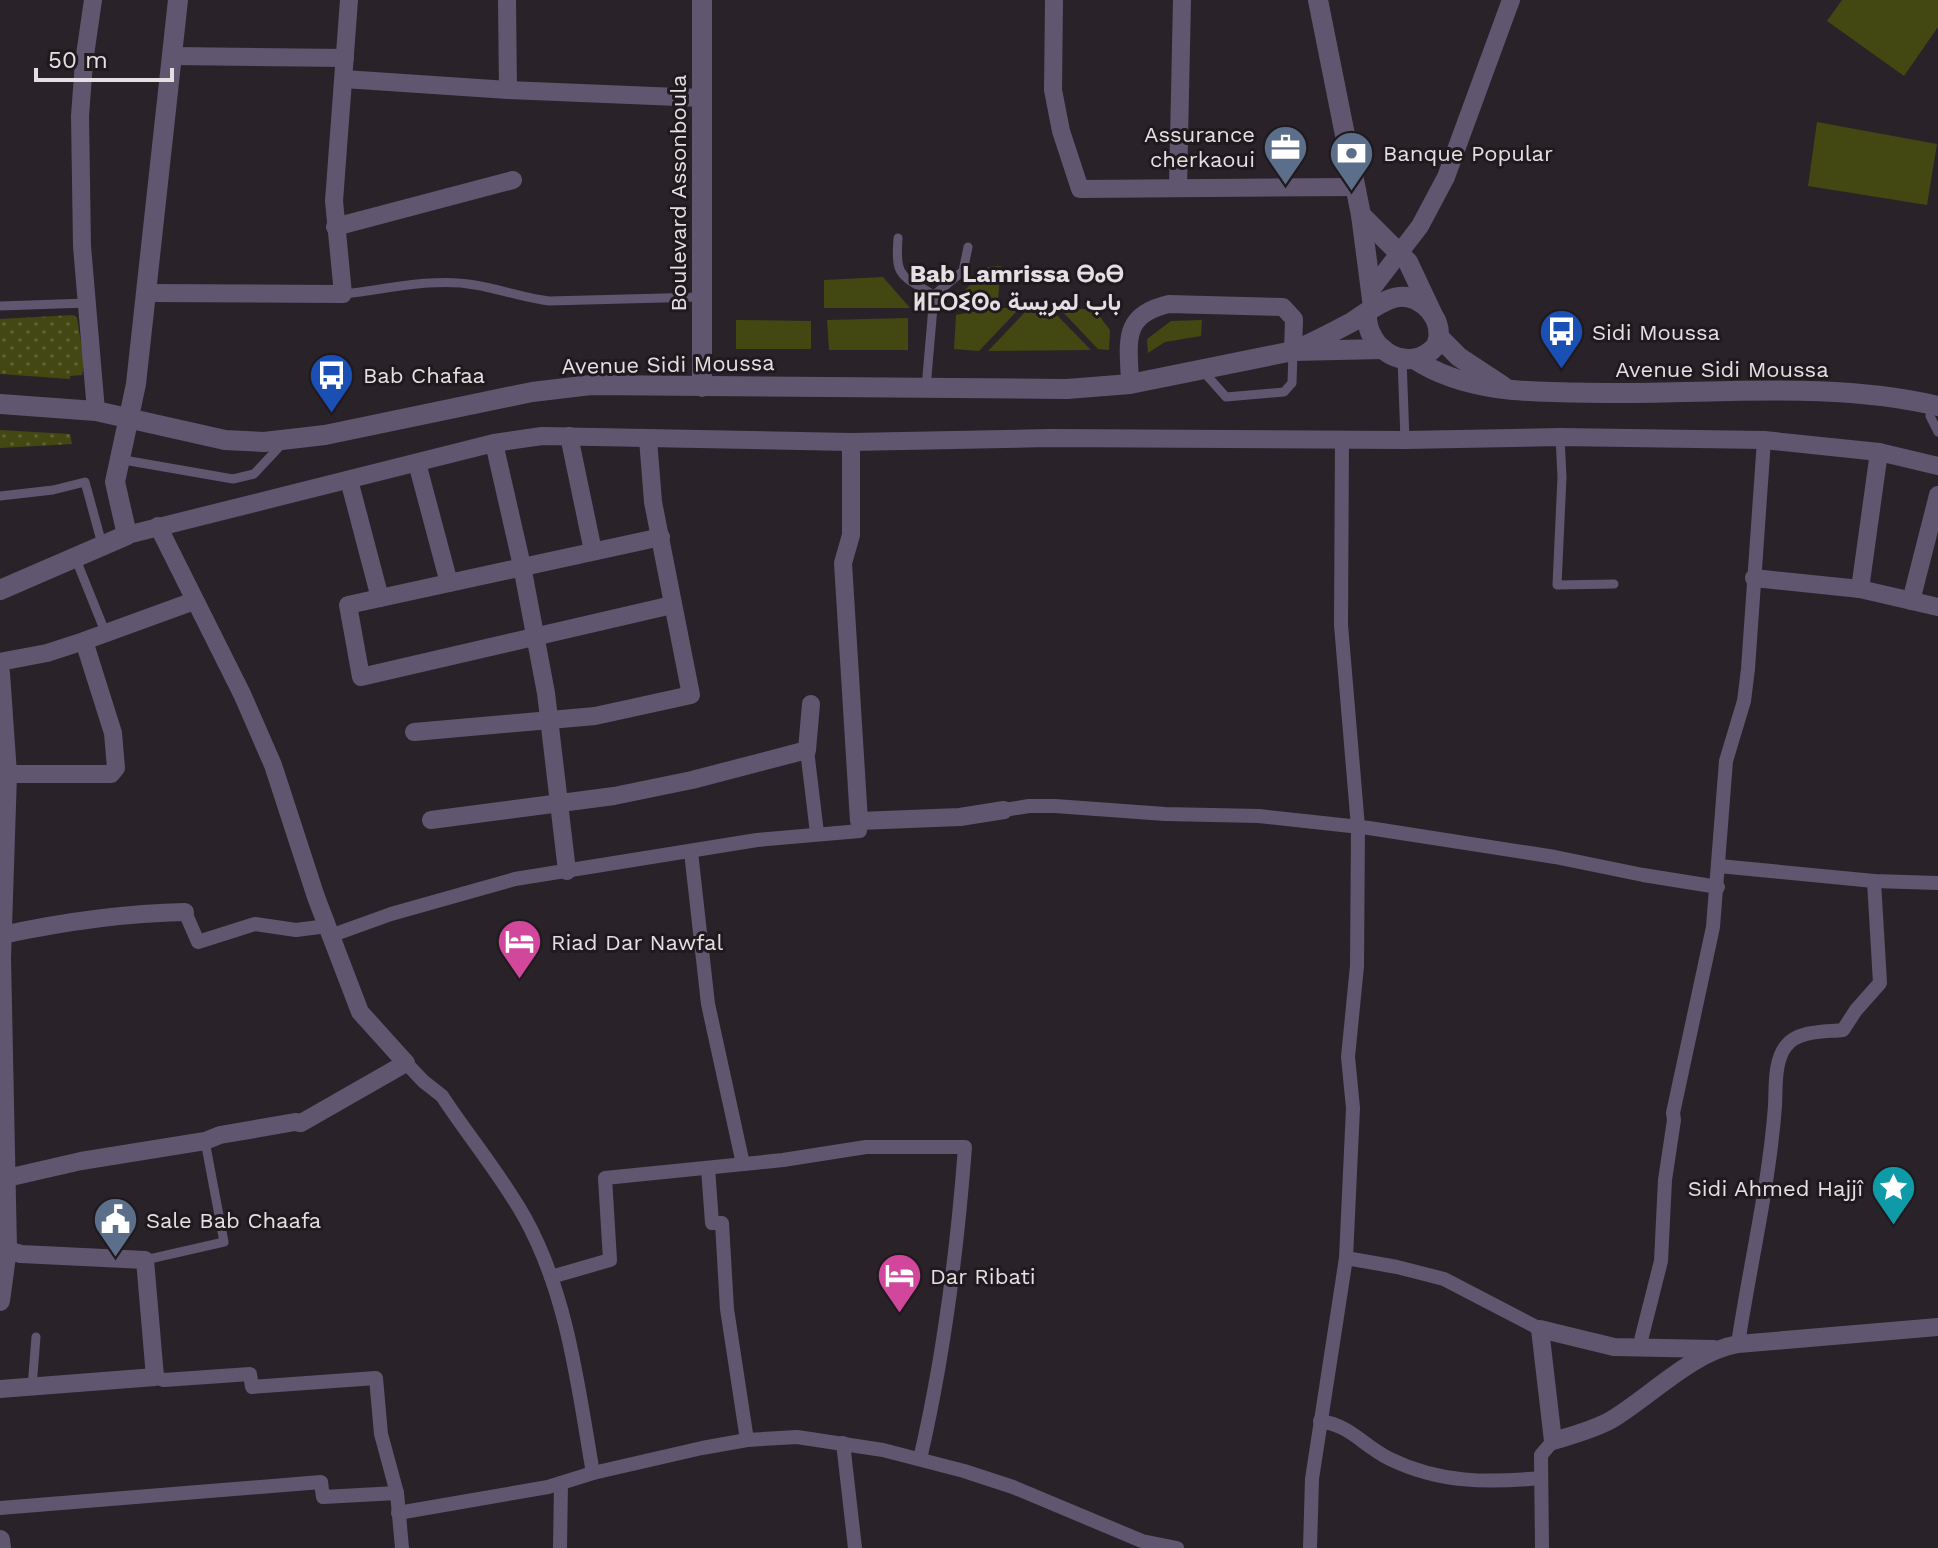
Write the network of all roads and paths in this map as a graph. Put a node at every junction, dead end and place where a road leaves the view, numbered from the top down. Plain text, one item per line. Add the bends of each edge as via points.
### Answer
1 (93, 0) edge
2 (177, 0) edge
3 (349, 0) edge
4 (507, 0) edge
5 (702, 0) edge
6 (1054, 0) edge
7 (1182, 0) edge
8 (1318, 0) edge
9 (1511, 0) edge
10 (173, 56) junction
11 (345, 58) junction
12 (344, 79) junction
13 (508, 90) junction
14 (702, 98) junction
15 (513, 180) dead end
16 (1178, 186) junction
17 (1356, 187) junction
18 (1361, 215) junction
19 (335, 227) junction
20 (898, 238) dead end
21 (968, 247) dead end
22 (1401, 253) junction
23 (146, 293) junction
24 (343, 294) junction
25 (934, 295) junction
26 (702, 297) junction
27 (87, 303) junction
28 (1370, 303) junction
29 (0, 306) edge
30 (1433, 315) junction
31 (1440, 338) junction
32 (1383, 349) junction
33 (1293, 351) junction
34 (1408, 359) junction
35 (1202, 370) junction
36 (1130, 384) junction
37 (702, 387) junction
38 (926, 388) junction
39 (1506, 388) junction
40 (0, 404) edge
41 (1934, 405) edge
42 (96, 411) junction
43 (129, 420) junction
44 (1938, 432) edge
45 (569, 436) junction
46 (1560, 437) junction
47 (648, 439) junction
48 (1342, 439) junction
49 (1405, 440) junction
50 (1764, 440) junction
51 (284, 441) junction
52 (851, 442) junction
53 (494, 443) junction
54 (1879, 452) junction
55 (118, 459) junction
56 (417, 463) junction
57 (1938, 466) edge
58 (349, 480) junction
59 (1938, 495) edge
60 (0, 496) edge
61 (158, 526) junction
62 (127, 535) junction
63 (661, 537) junction
64 (102, 544) junction
65 (593, 551) junction
66 (75, 557) junction
67 (522, 566) junction
68 (1754, 578) junction
69 (449, 583) junction
70 (1614, 584) dead end
71 (1860, 589) junction
72 (0, 590) edge
73 (380, 598) junction
74 (194, 601) junction
75 (1911, 601) junction
76 (672, 605) junction
77 (1938, 607) edge
78 (106, 634) junction
79 (535, 638) junction
80 (84, 641) junction
81 (0, 662) edge
82 (0, 673) edge
83 (2, 703) edge
84 (811, 704) dead end
85 (549, 721) junction
86 (414, 732) dead end
87 (807, 750) junction
88 (5, 781) edge
89 (558, 803) junction
90 (1004, 810) joint
91 (431, 820) dead end
92 (859, 821) junction
93 (1358, 827) junction
94 (817, 833) junction
95 (3, 843) edge
96 (691, 852) junction
97 (1719, 866) junction
98 (567, 871) junction
99 (1874, 881) junction
100 (1938, 883) edge
101 (1718, 887) junction
102 (185, 912) joint
103 (328, 931) junction
104 (2, 935) junction
105 (1, 958) edge
106 (406, 1063) junction
107 (205, 1141) junction
108 (743, 1164) junction
109 (708, 1168) junction
110 (7, 1178) junction
111 (3, 1249) edge
112 (1346, 1258) junction
113 (145, 1260) junction
114 (551, 1277) junction
115 (0, 1301) edge
116 (1938, 1327) edge
117 (1540, 1329) junction
118 (36, 1337) dead end
119 (1738, 1344) junction
120 (1639, 1348) junction
121 (1714, 1349) junction
122 (155, 1377) junction
123 (32, 1387) junction
124 (0, 1389) edge
125 (1320, 1421) junction
126 (747, 1440) junction
127 (1553, 1441) junction
128 (843, 1443) junction
129 (920, 1459) junction
130 (593, 1473) junction
131 (1541, 1478) junction
132 (561, 1483) junction
133 (397, 1493) junction
134 (0, 1508) edge
135 (398, 1513) junction
136 (0, 1540) edge
137 (1148, 1545) edge
138 (1, 1548) edge
139 (402, 1548) edge
140 (560, 1548) edge
141 (855, 1548) edge
142 (1177, 1548) edge
143 (1310, 1548) edge
144 (1542, 1548) edge

1 - 27 street via 80,116
2 - 10 street
3 - 11 street
4 - 13 street
5 - 14 street, Boulevard Assonboula
6 - 16 street via 1053,90 1080,189
7 - 16 street
8 - 17 street
9 - 22 street via 1446,177
10 - 11 street
10 - 23 street
11 - 12 street
12 - 13 street
12 - 19 street
13 - 14 street
14 - 26 street, Boulevard Assonboula
15 - 19 street
16 - 17 street
17 - 18 street
18 - 22 street
18 - 28 street
19 - 24 street
20 - 25 lane via 898,270
21 - 25 lane via 963,271
22 - 28 street
22 - 30 street
23 - 24 street
23 - 43 street
24 - 26 lane via 473,284 549,301
25 - 38 lane
26 - 37 street, Boulevard Assonboula
27 - 29 lane
27 - 42 street
28 - 30 street via 1405,297
28 - 32 street via 1369,334
28 - 33 street, Avenue Sidi Moussa
30 - 31 street
31 - 34 street via 1430,353
31 - 39 street
32 - 33 street, Avenue Sidi Moussa
32 - 34 street
33 - 35 street, Avenue Sidi Moussa
33 - 35 lane via 1292,383 1284,392 1226,397
33 - 36 street via 1294,319 1283,307 1169,304 1133,323
34 - 39 street, Avenue Sidi Moussa via 1448,379
34 - 49 lane
35 - 36 street, Avenue Sidi Moussa
36 - 38 street, Avenue Sidi Moussa
37 - 38 street, Avenue Sidi Moussa
37 - 51 street, Avenue Sidi Moussa via 591,385 532,392
39 - 41 street, Avenue Sidi Moussa via 1591,393 1799,391 1879,395
40 - 42 street, Avenue Sidi Moussa
41 - 44 lane via 1930,416
42 - 43 street, Avenue Sidi Moussa
43 - 51 street, Avenue Sidi Moussa via 225,440
43 - 55 street
45 - 47 street
45 - 53 street
45 - 65 street
46 - 49 street
46 - 50 street
46 - 70 lane via 1557,585
47 - 52 street
47 - 63 street
48 - 49 street
48 - 52 street
48 - 93 street via 1341,625
50 - 54 street
50 - 68 street
51 - 55 lane via 254,474 233,479
52 - 92 street via 851,535 843,563
53 - 56 street
53 - 67 street
54 - 57 street
54 - 71 street
55 - 62 street via 116,494
56 - 58 street
56 - 69 street
58 - 61 street
58 - 73 street
59 - 75 street
60 - 64 lane via 85,482
61 - 62 street
61 - 74 street
62 - 64 street
63 - 65 street
63 - 76 street
64 - 66 street
65 - 67 street
66 - 72 street
66 - 78 lane
67 - 69 street
67 - 79 street
68 - 71 street
68 - 97 street via 1744,701 1726,761
69 - 73 street
71 - 75 street
73 - 79 street via 348,605 361,677
74 - 78 street
74 - 103 street via 273,765
75 - 77 street
76 - 79 street
76 - 85 street via 691,695
78 - 80 street
79 - 85 street
80 - 81 street
80 - 88 street via 113,733 116,768 111,774
82 - 83 street
83 - 88 street
84 - 87 street
85 - 86 street
85 - 89 street
87 - 89 street via 692,780
87 - 94 street
88 - 95 street
89 - 91 street
89 - 98 street
90 - 92 street
90 - 93 street via 1055,806 1259,816
92 - 94 street via 860,831
93 - 101 street
93 - 112 street
94 - 96 street
95 - 104 street
96 - 98 street
96 - 108 street via 708,1004
97 - 99 street
97 - 101 street
98 - 103 street via 515,879
99 - 100 street
99 - 119 street via 1880,983 1843,1030 1791,1039 1778,1063 1765,1197
101 - 120 street via 1673,1113 1661,1261
102 - 103 street via 198,942 255,924
102 - 104 street via 91,919
103 - 106 street via 360,1012
104 - 105 street
105 - 110 street
106 - 107 street via 301,1123
106 - 114 street via 442,1096 483,1153 526,1219
107 - 110 street
107 - 113 lane via 224,1242
108 - 109 street
108 - 129 street via 866,1147 965,1147 947,1323
109 - 114 street via 605,1178 610,1260
109 - 126 street via 712,1223 722,1223 727,1309
110 - 111 street
111 - 113 street
111 - 115 street
112 - 117 street via 1444,1279
112 - 125 street
113 - 122 street
114 - 130 street via 572,1351
116 - 119 street
117 - 120 street
117 - 127 street
118 - 123 lane
119 - 121 street
120 - 121 street
121 - 127 street via 1610,1420
122 - 123 street
122 - 133 street via 250,1374 252,1387 376,1378 381,1434
123 - 124 street
125 - 131 street via 1338,1424 1392,1460 1456,1480
125 - 143 street
126 - 128 street via 797,1437
126 - 130 street
127 - 131 street via 1541,1455
128 - 129 street
128 - 141 street
129 - 137 street via 1013,1487
130 - 132 street
131 - 144 street
132 - 135 street
132 - 140 street
133 - 134 street via 323,1497 321,1482
133 - 135 street
135 - 139 street
136 - 138 street
137 - 142 street

